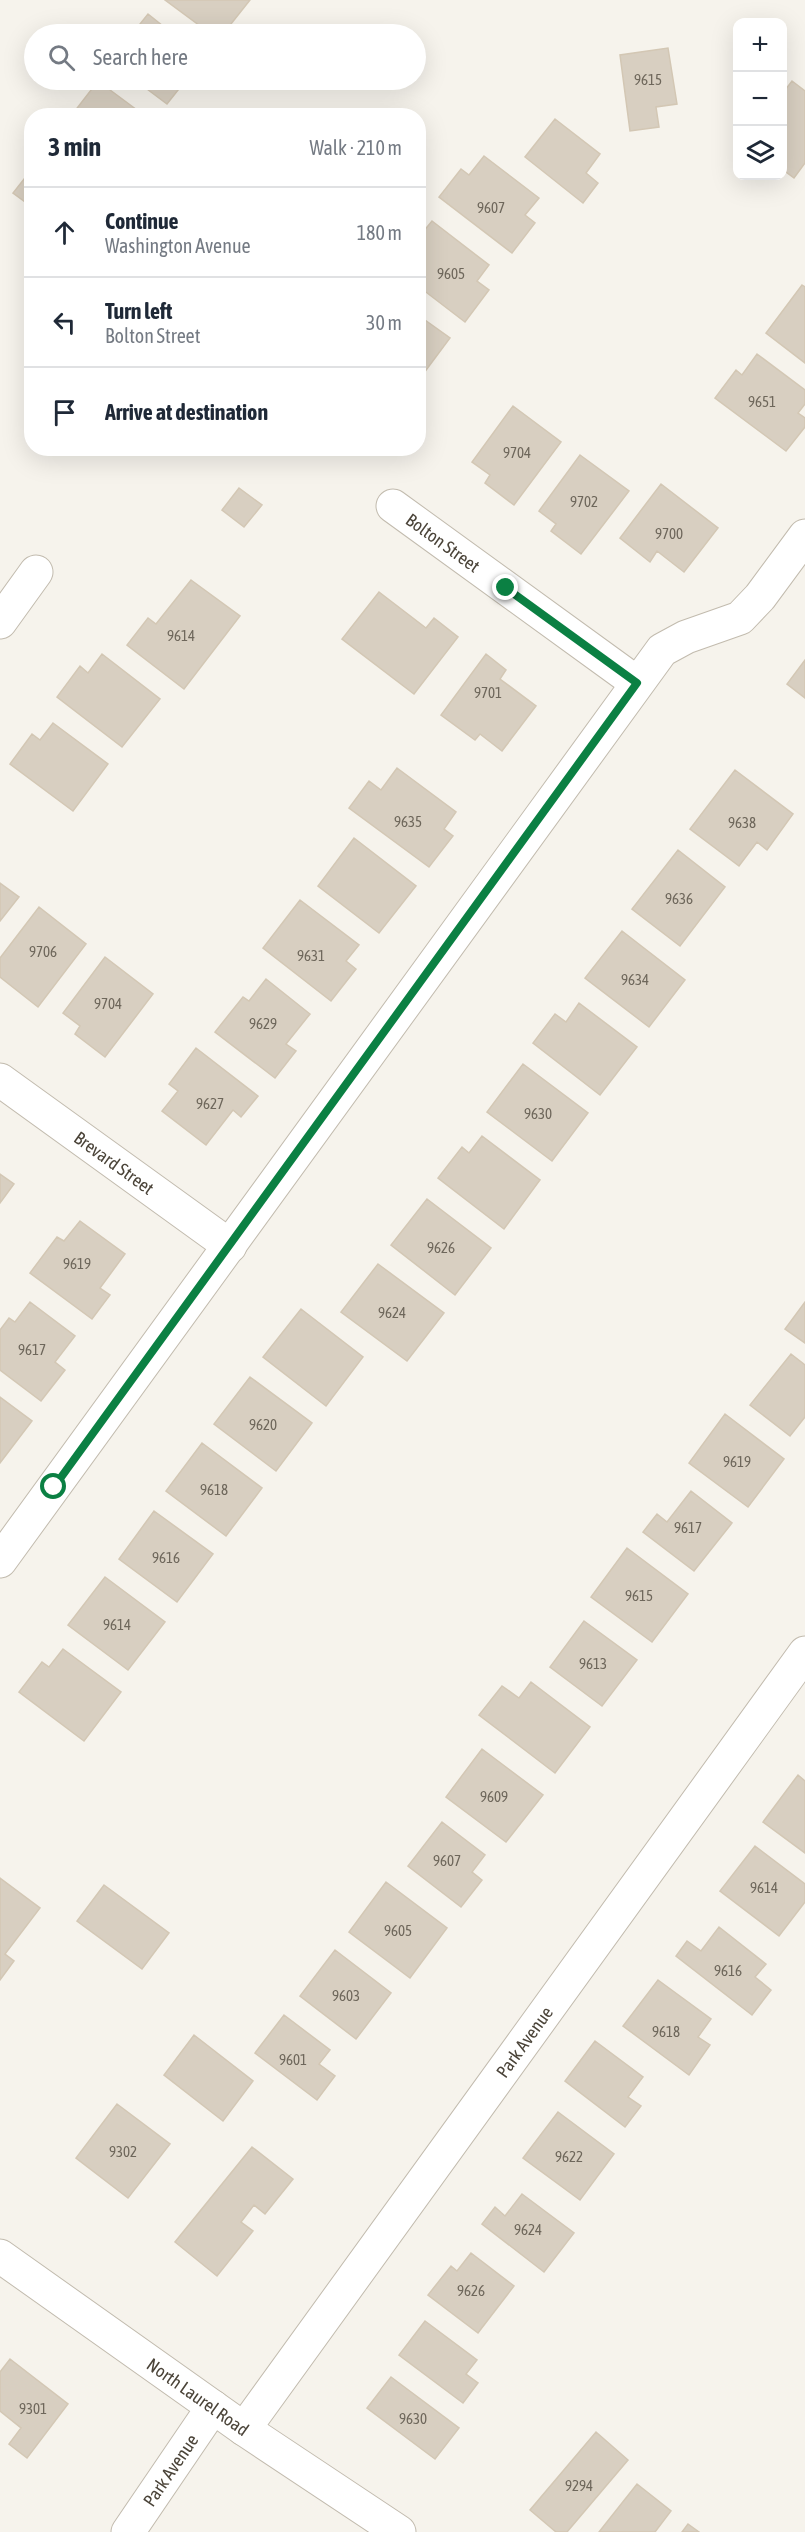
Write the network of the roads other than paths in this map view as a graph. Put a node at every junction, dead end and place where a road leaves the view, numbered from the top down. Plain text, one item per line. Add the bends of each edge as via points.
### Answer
1 (393, 506) dead end
2 (805, 537) edge
3 (36, 572) dead end
4 (0, 622) edge
5 (637, 683) junction
6 (0, 1080) edge
7 (230, 1246) junction
8 (0, 1561) edge
9 (805, 1653) edge
10 (0, 2256) edge
11 (213, 2408) junction
12 (244, 2430) junction
13 (128, 2532) edge
14 (399, 2532) edge

1 - 5 street, Bolton Street
2 - 5 street via 740,618 662,650
3 - 4 street
5 - 7 street
6 - 7 street, Brevard Street
7 - 8 street
9 - 12 street, Park Avenue
10 - 11 street, North Laurel Road
11 - 12 street, North Laurel Road
11 - 13 street, Park Avenue
12 - 14 street, North Laurel Road

